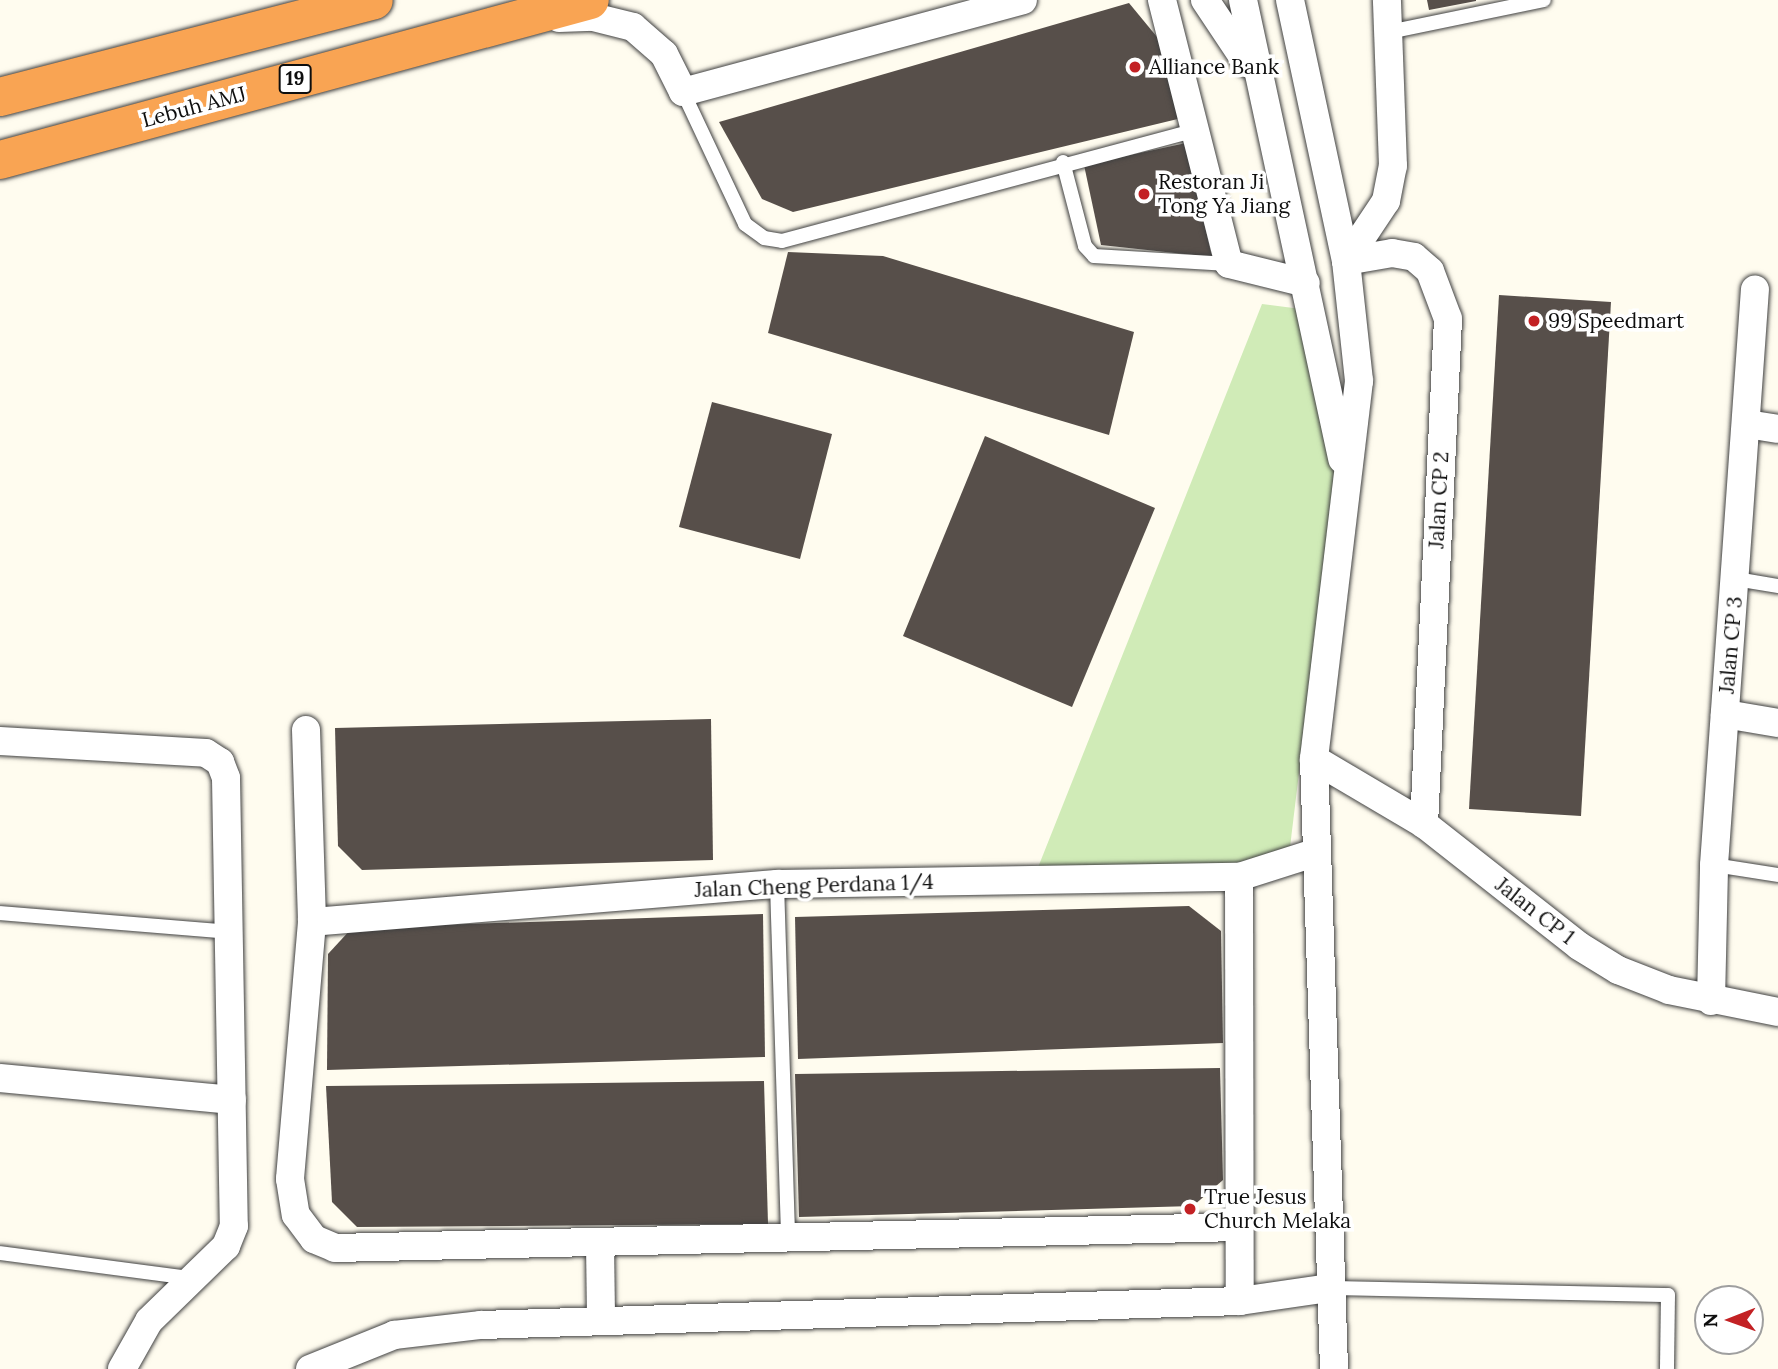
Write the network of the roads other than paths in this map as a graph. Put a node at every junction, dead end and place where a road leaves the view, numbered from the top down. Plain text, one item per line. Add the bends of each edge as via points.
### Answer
1 (374, 0) edge
2 (590, 0) edge
3 (1023, 0) edge
4 (1162, 0) edge
5 (1205, 0) edge
6 (1243, 0) edge
7 (1290, 0) edge
8 (1387, 0) edge
9 (1544, 0) edge
10 (514, 19) junction
11 (1389, 32) junction
12 (1257, 80) junction
13 (683, 92) junction
14 (0, 97) edge
15 (1196, 130) junction
16 (0, 160) edge
17 (1063, 162) junction
18 (1346, 261) junction
19 (1228, 264) junction
20 (1306, 283) junction
21 (1755, 289) dead end
22 (1747, 424) junction
23 (1778, 429) edge
24 (1346, 482) junction
25 (1736, 579) junction
26 (1778, 586) edge
27 (1725, 714) junction
28 (1778, 723) edge
29 (306, 730) dead end
30 (0, 741) edge
31 (1314, 759) junction
32 (1424, 824) junction
33 (1314, 853) junction
34 (1714, 865) junction
35 (1778, 875) edge
36 (1239, 877) junction
37 (777, 884) junction
38 (0, 914) edge
39 (312, 922) junction
40 (230, 932) junction
41 (1711, 1001) junction
42 (1778, 1012) edge
43 (0, 1077) edge
44 (232, 1100) junction
45 (1239, 1227) junction
46 (788, 1240) junction
47 (600, 1244) junction
48 (0, 1252) edge
49 (190, 1278) junction
50 (1329, 1288) junction
51 (1240, 1301) junction
52 (601, 1318) junction
53 (122, 1369) edge
54 (310, 1369) edge
55 (1334, 1369) edge
56 (1667, 1369) edge

1 - 14 highway
2 - 10 highway, Lebuh AMJ / 19
3 - 13 street
4 - 15 street
5 - 12 street via 1219,13
6 - 12 street
7 - 18 street
8 - 11 street
9 - 11 lane
10 - 13 street via 593,17 633,27 664,54
10 - 16 highway, Lebuh AMJ / 19
11 - 18 street via 1393,166 1385,201
12 - 20 street
13 - 17 lane via 736,209 745,224 764,238 782,241
15 - 17 lane
15 - 19 street
17 - 19 lane via 1085,246 1094,256
18 - 24 street via 1359,382
18 - 32 street, Jalan CP 2 via 1392,253 1414,257 1430,271 1448,319
19 - 20 street
20 - 24 street
21 - 22 street, Jalan CP 3
22 - 23 street
22 - 25 street, Jalan CP 3
24 - 31 street
25 - 26 lane
25 - 27 street, Jalan CP 3
27 - 28 street
27 - 34 street, Jalan CP 3
29 - 39 street
30 - 40 street via 206,753 220,762 226,778
31 - 32 street, Jalan CP 1
31 - 33 street
32 - 41 street, Jalan CP 1 via 1608,964 1668,990
33 - 36 street, Jalan Cheng Perdana 1/4
33 - 50 street
34 - 35 lane
34 - 41 street, Jalan CP 3
36 - 37 street, Jalan Cheng Perdana 1/4
36 - 45 street
37 - 39 street, Jalan Cheng Perdana 1/4
37 - 46 lane
38 - 40 lane
39 - 47 street via 290,1179 296,1215 314,1238 335,1248
40 - 44 street
41 - 42 street, Jalan CP 1
43 - 44 street
44 - 49 street via 234,1226 226,1246
45 - 46 street
45 - 51 street
46 - 47 street
47 - 52 street
48 - 49 lane
49 - 53 street via 149,1321
50 - 51 street
50 - 55 street
50 - 56 lane via 1668,1295
51 - 52 street
52 - 54 street via 394,1335

